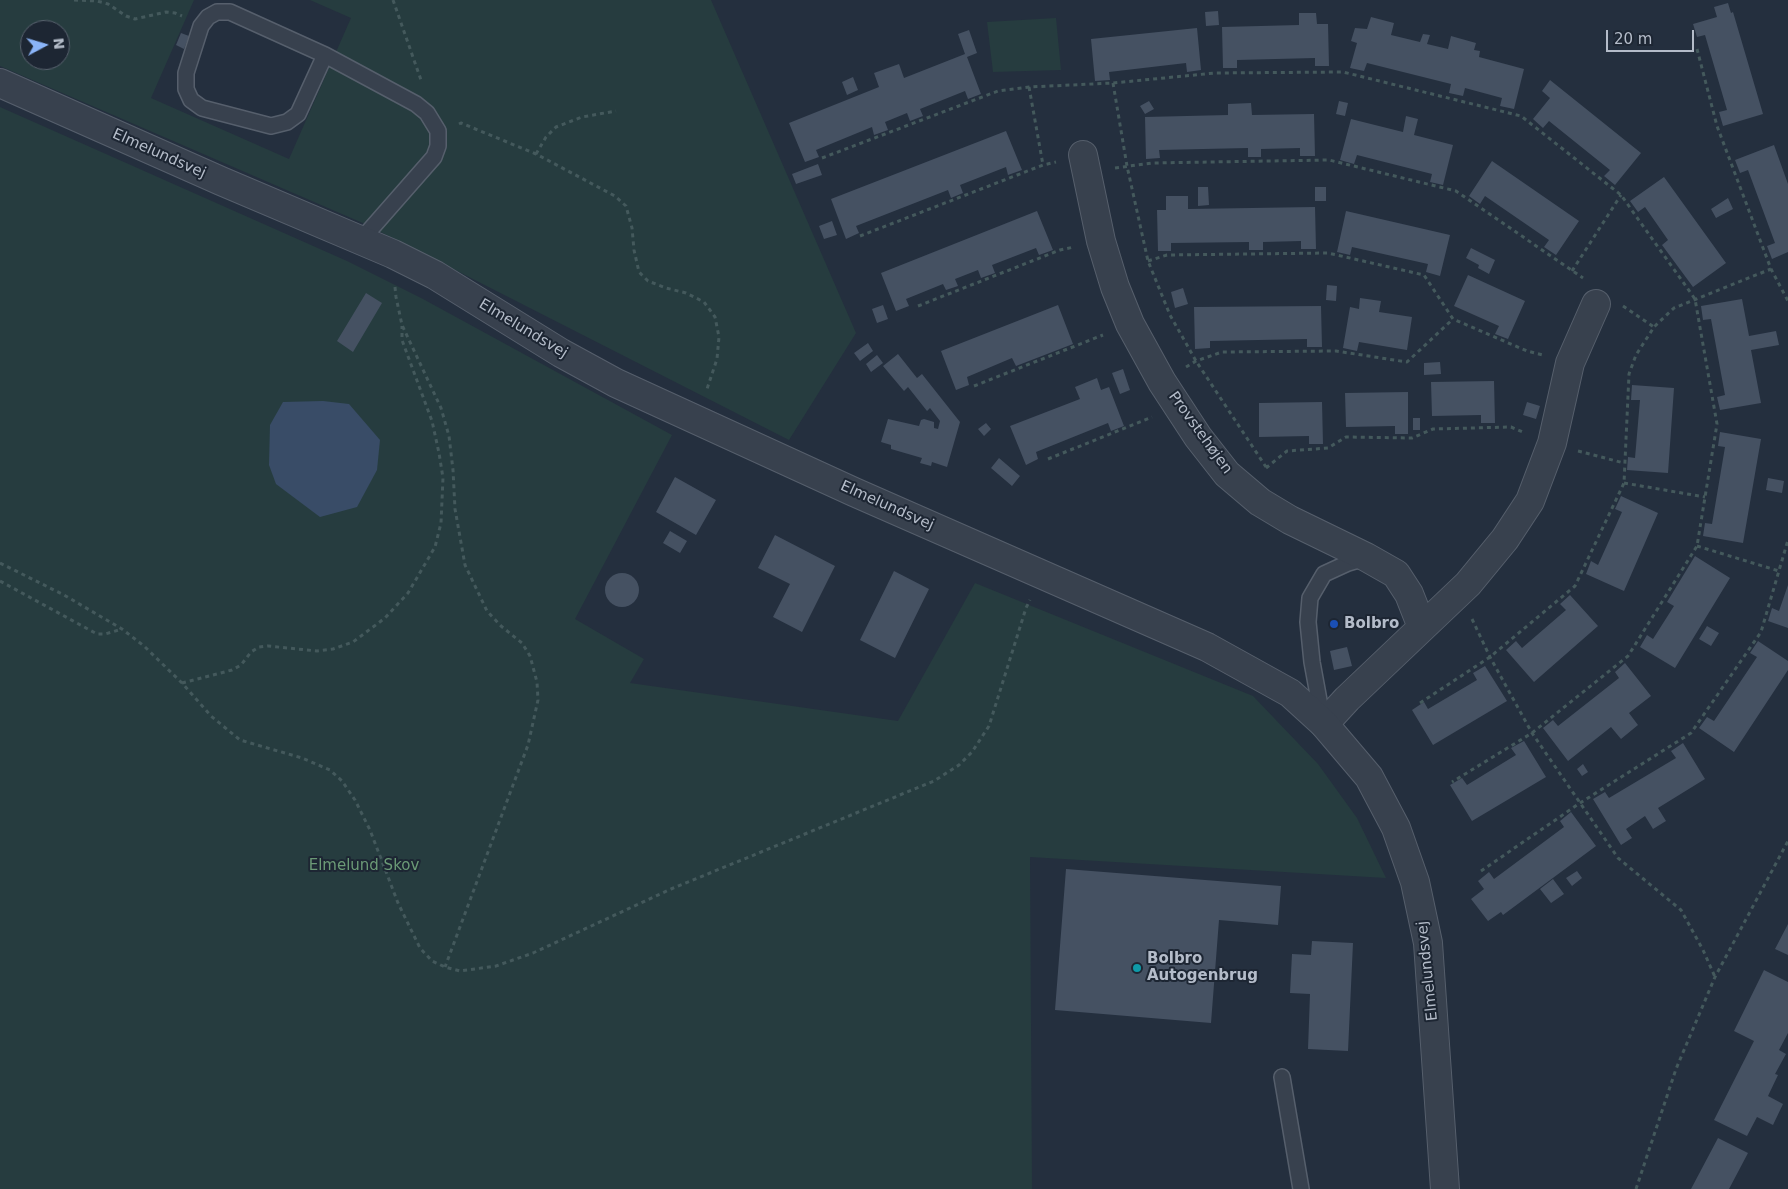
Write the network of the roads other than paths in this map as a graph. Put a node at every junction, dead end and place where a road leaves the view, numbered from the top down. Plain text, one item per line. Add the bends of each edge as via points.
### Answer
1 (325, 55) junction
2 (0, 83) edge
3 (1085, 164) road end
4 (362, 239) junction
5 (1599, 295) road end
6 (1366, 557) junction
7 (1422, 627) junction
8 (1324, 724) junction
9 (1282, 1077) dead end
10 (1301, 1189) edge
11 (1445, 1189) edge

1 - 1 lane via 298,114 287,122 271,126 202,108 191,100 186,89 186,73 201,26 217,12 230,12
1 - 4 lane via 416,104 427,113 438,131 434,157
2 - 4 street, Elmelundsvej via 221,181
3 - 6 street, Provstehøjen via 1101,241 1130,324 1198,437 1227,474 1260,502
4 - 8 street, Elmelundsvej via 435,275 616,383 1207,648 1290,693
5 - 7 street via 1570,363 1552,443 1530,501 1505,539 1468,584
6 - 7 street, Provstehøjen via 1396,574
6 - 8 lane via 1324,574 1310,598 1308,622 1312,662
7 - 8 street
8 - 11 street, Elmelundsvej via 1369,777 1396,828 1415,882 1428,944
9 - 10 lane

